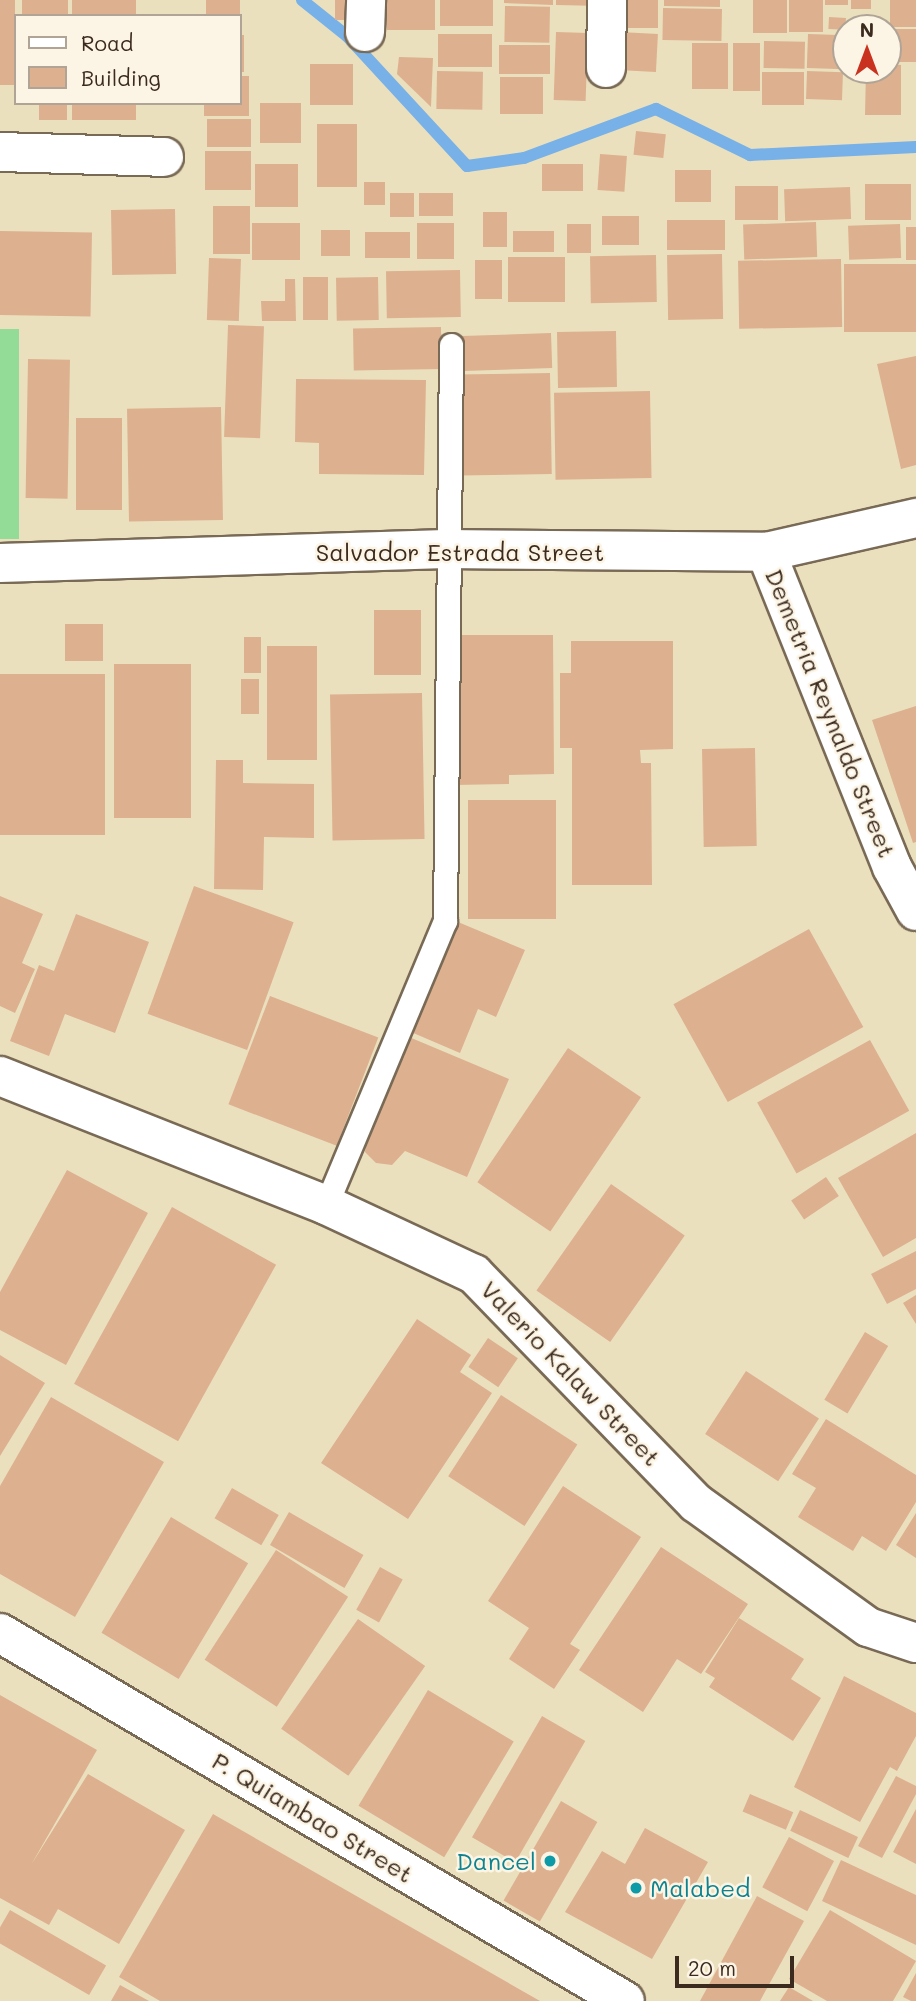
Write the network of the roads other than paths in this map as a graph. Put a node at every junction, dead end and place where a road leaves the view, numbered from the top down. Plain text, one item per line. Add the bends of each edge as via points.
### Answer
1 (607, 0) edge
2 (606, 68) dead end
3 (0, 152) edge
4 (164, 157) dead end
5 (451, 345) dead end
6 (916, 518) edge
7 (446, 548) junction
8 (766, 552) junction
9 (0, 563) edge
10 (916, 911) edge
11 (0, 1076) edge
12 (326, 1205) junction
13 (0, 1633) edge
14 (916, 1643) edge
15 (625, 2001) edge

1 - 2 street
3 - 4 street
5 - 7 lane
6 - 8 street, Salvador Estrada Street
7 - 8 street, Salvador Estrada Street
7 - 9 street, Salvador Estrada Street
7 - 12 lane via 445,921
8 - 10 street, Demetria Reynaldo Street via 892,867
11 - 12 street, Valerio Kalaw Street
12 - 14 street, Valerio Kalaw Street via 474,1274 696,1503 868,1627
13 - 15 street, P. Quiambao Street

